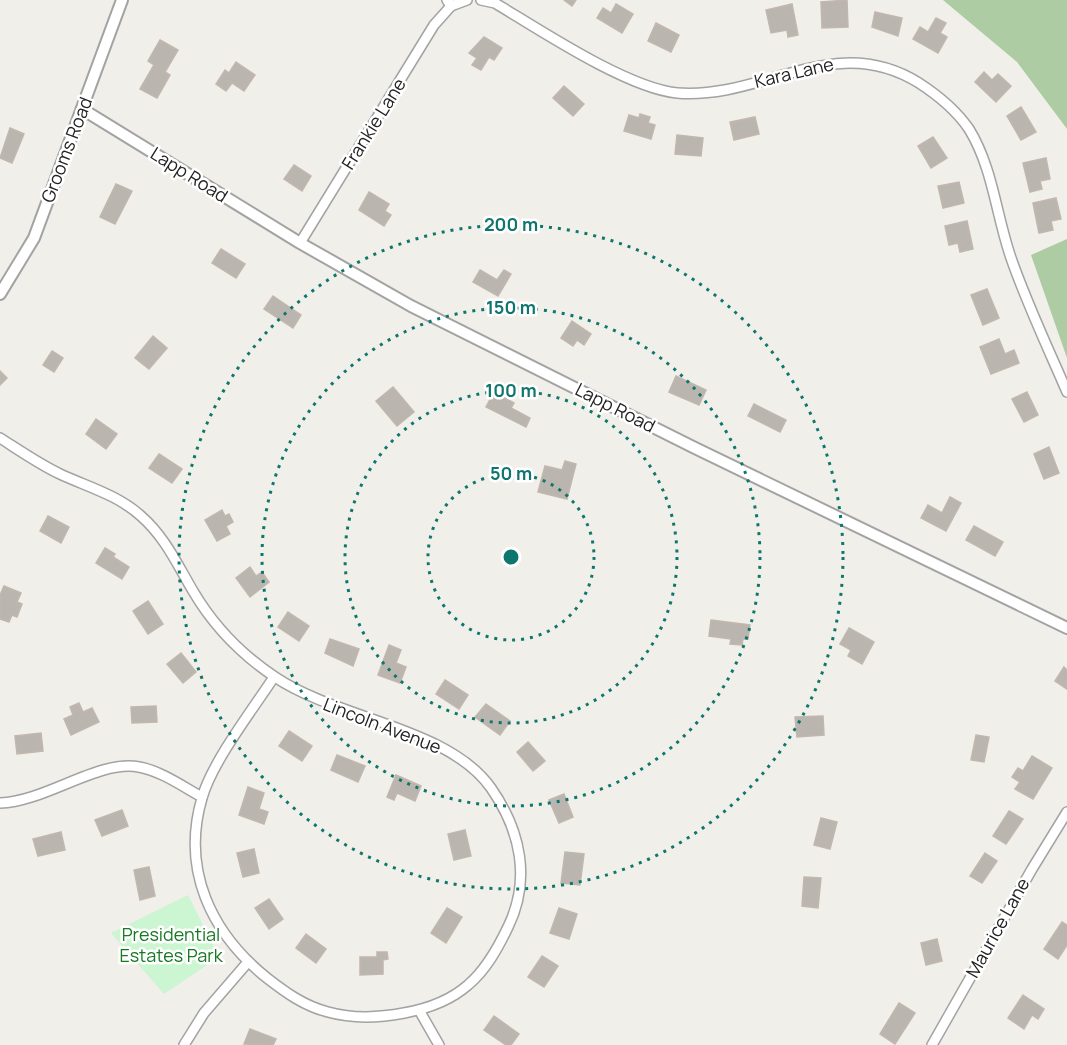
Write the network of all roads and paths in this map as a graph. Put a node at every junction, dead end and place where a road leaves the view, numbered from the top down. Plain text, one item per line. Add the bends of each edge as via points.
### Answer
1 (122, 0) edge
2 (467, 0) edge
3 (480, 0) edge
4 (449, 3) edge
5 (82, 109) junction
6 (300, 243) junction
7 (0, 294) edge
8 (1067, 393) edge
9 (0, 438) edge
10 (1067, 628) edge
11 (274, 677) junction
12 (202, 797) junction
13 (0, 803) edge
14 (1067, 812) edge
15 (248, 962) junction
16 (419, 1010) junction
17 (184, 1045) edge
18 (439, 1045) edge
19 (932, 1045) edge

1 - 5 street, Grooms Road
2 - 4 street
3 - 8 street, Kara Lane via 495,3 623,76 677,93 722,90 835,62 884,67 932,91 953,109 980,148 1011,258
4 - 6 street, Frankie Lane
5 - 6 street, Lapp Road
5 - 7 street, Grooms Road via 33,238
6 - 10 street, Lapp Road via 411,306
9 - 11 street, Lincoln Avenue via 142,516 168,545 195,593 226,636
11 - 12 street, Lincoln Avenue via 216,767
11 - 16 street, Lincoln Avenue via 308,697 417,736 456,755 483,777 512,828 522,867 520,886 513,917 499,945 467,986
12 - 13 street via 156,772 124,766 37,797
12 - 15 street, Lincoln Avenue via 196,829 199,879 216,922
14 - 19 street, Maurice Lane
15 - 16 street, Lincoln Avenue via 287,993 327,1012 381,1018
15 - 17 street via 204,1013
16 - 18 street

